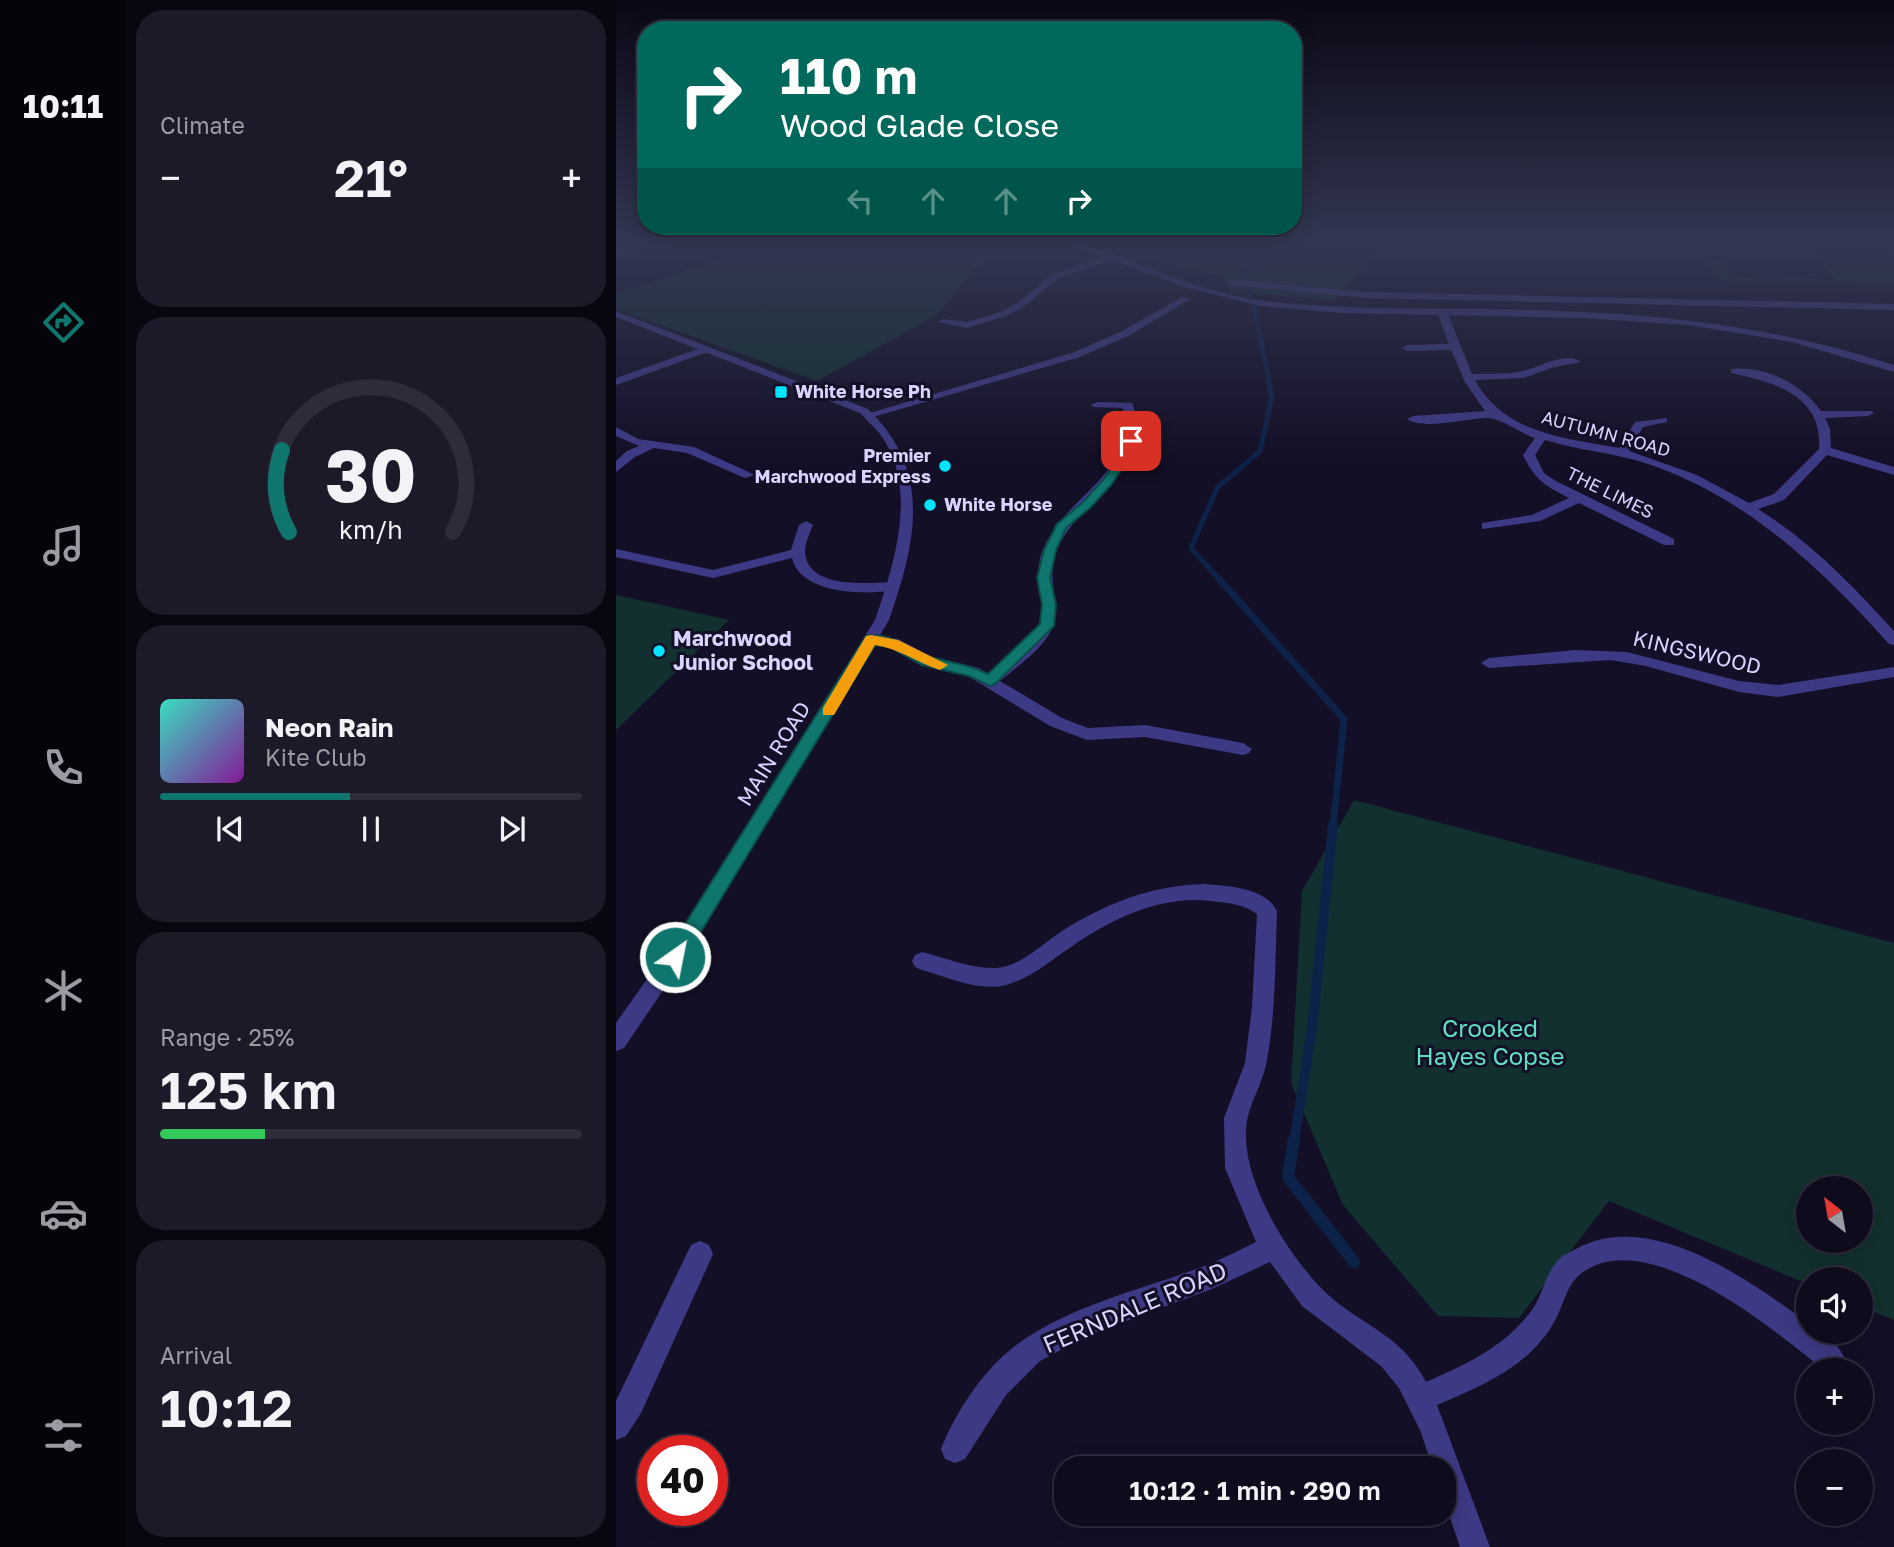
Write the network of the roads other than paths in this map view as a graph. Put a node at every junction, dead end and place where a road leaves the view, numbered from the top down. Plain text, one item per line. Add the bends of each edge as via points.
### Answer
1 (1002, 313) edge
2 (1160, 313) edge
3 (1443, 313) edge
4 (1525, 313) edge
5 (616, 314) edge
6 (943, 323) dead end
7 (1457, 347) junction
8 (1407, 348) dead end
9 (706, 349) junction
10 (1576, 362) dead end
11 (1894, 369) edge
12 (1735, 371) dead end
13 (1470, 377) junction
14 (616, 382) edge
15 (1097, 405) dead end
16 (1868, 413) dead end
17 (1494, 414) junction
18 (869, 415) junction
19 (1819, 415) junction
20 (1413, 419) dead end
21 (1663, 420) dead end
22 (616, 431) edge
23 (1541, 437) junction
24 (650, 446) junction
25 (1825, 450) junction
26 (1622, 453) junction
27 (616, 468) edge
28 (1894, 471) edge
29 (749, 475) dead end
30 (1579, 498) junction
31 (1750, 507) junction
32 (806, 525) dead end
33 (1487, 526) dead end
34 (1669, 542) dead end
35 (798, 552) junction
36 (616, 553) edge
37 (894, 586) junction
38 (1894, 619) edge
39 (1877, 621) junction
40 (871, 640) junction
41 (1894, 640) edge
42 (1489, 663) dead end
43 (1894, 672) edge
44 (990, 681) junction
45 (1242, 749) dead end
46 (922, 961) dead end
47 (616, 1041) edge
48 (1275, 1246) junction
49 (700, 1254) dead end
50 (1830, 1357) dead end
51 (1421, 1398) junction
52 (616, 1426) edge
53 (956, 1449) dead end
54 (1475, 1547) edge

1 - 6 street via 967,325
2 - 18 street via 1076,355
3 - 7 street, AUTUMN ROAD
4 - 11 street via 1695,321 1787,338
5 - 9 street, MAIN ROAD
7 - 8 street
7 - 13 street, AUTUMN ROAD
9 - 14 street
9 - 18 street, MAIN ROAD
10 - 13 street via 1552,364 1523,375
12 - 19 street via 1788,386
13 - 17 street, AUTUMN ROAD
15 - 44 street via 1128,405 1133,421 1131,441 1106,483 1061,526 1050,550 1044,578 1047,626
16 - 19 street
17 - 20 street
17 - 23 street, AUTUMN ROAD
18 - 37 street, MAIN ROAD via 893,442 904,484 905,527
19 - 25 street via 1827,439
21 - 26 street via 1639,424
22 - 24 street
23 - 26 street, AUTUMN ROAD
23 - 30 street, THE LIMES via 1530,455 1532,464 1539,475
24 - 27 street via 631,454
24 - 29 street via 690,450
25 - 28 street
25 - 31 street via 1779,498
26 - 31 street, AUTUMN ROAD via 1658,463
30 - 33 street via 1535,518
30 - 34 street, THE LIMES
31 - 39 street, AUTUMN ROAD via 1828,569
32 - 35 street
35 - 36 street via 713,573
35 - 37 street via 803,569 817,580 860,588
37 - 40 street, MAIN ROAD
38 - 39 street
39 - 41 street, AUTUMN ROAD
40 - 44 street via 893,643 927,661
40 - 47 street, MAIN ROAD via 688,937
42 - 43 street, KINGSWOOD via 1624,657 1712,681 1779,691
44 - 45 street via 1056,722 1087,734 1145,731
46 - 48 street via 969,974 1003,977 1040,959 1077,932 1167,893 1198,890 1262,905 1269,916 1263,1007 1256,1063 1236,1118 1237,1168 1259,1225
48 - 51 street via 1311,1297 1391,1356
48 - 53 street, FERNDALE ROAD via 1103,1317 1015,1364 980,1404
49 - 52 street
50 - 51 street via 1763,1304 1717,1276 1670,1257 1626,1247 1588,1253 1566,1270 1552,1304 1527,1341 1492,1367
51 - 54 street

